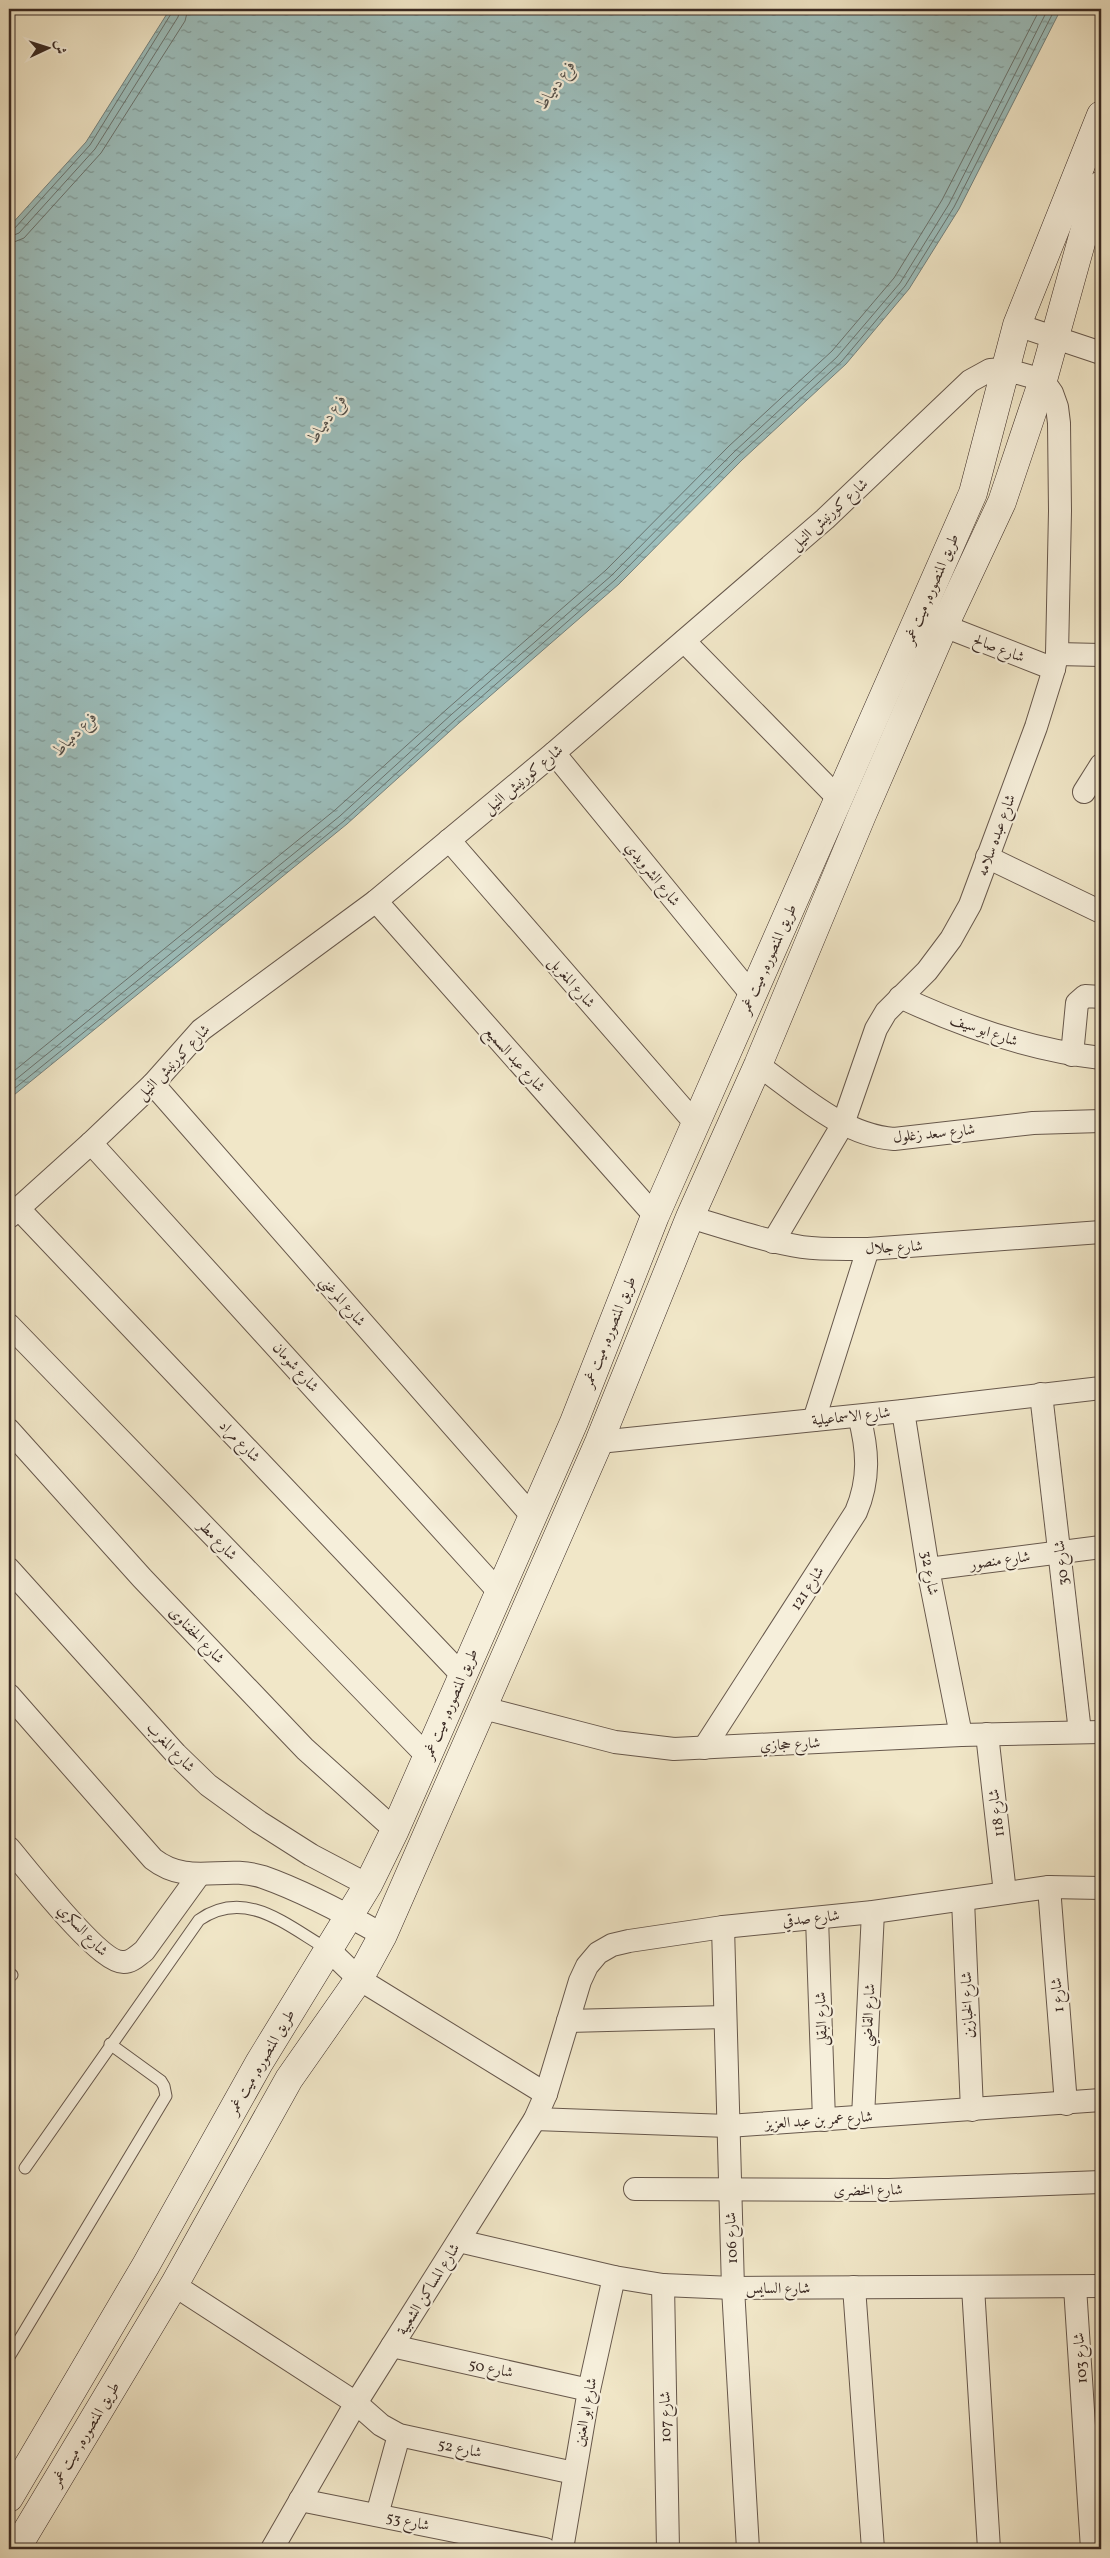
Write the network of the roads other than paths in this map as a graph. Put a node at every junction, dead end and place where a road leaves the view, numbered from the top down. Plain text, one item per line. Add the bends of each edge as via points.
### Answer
1 (1101, 115) edge
2 (1101, 186) edge
3 (1017, 325) junction
4 (1053, 337) junction
5 (1101, 353) edge
6 (1004, 369) junction
7 (1043, 380) junction
8 (944, 626) junction
9 (684, 641) junction
10 (1101, 655) edge
11 (1055, 662) junction
12 (554, 753) junction
13 (1101, 765) edge
14 (1084, 792) dead end
15 (839, 799) junction
16 (448, 840) junction
17 (988, 856) junction
18 (376, 901) junction
19 (1101, 912) edge
20 (752, 995) junction
21 (900, 996) junction
22 (1101, 997) edge
23 (1072, 1055) junction
24 (1101, 1058) edge
25 (758, 1065) junction
26 (152, 1084) junction
27 (1101, 1121) edge
28 (696, 1124) junction
29 (843, 1124) junction
30 (91, 1143) junction
31 (14, 1213) edge
32 (655, 1216) junction
33 (690, 1217) junction
34 (1101, 1232) edge
35 (773, 1242) junction
36 (868, 1249) junction
37 (9, 1325) edge
38 (1101, 1388) edge
39 (1041, 1394) junction
40 (903, 1411) junction
41 (859, 1416) junction
42 (814, 1420) junction
43 (9, 1430) edge
44 (600, 1442) junction
45 (533, 1517) junction
46 (1101, 1547) edge
47 (1059, 1552) junction
48 (9, 1569) edge
49 (928, 1570) junction
50 (499, 1592) junction
51 (462, 1674) junction
52 (9, 1695) edge
53 (483, 1708) junction
54 (1090, 1732) edge
55 (987, 1734) junction
56 (961, 1735) junction
57 (704, 1748) junction
58 (428, 1756) junction
59 (395, 1830) junction
60 (9, 1848) edge
61 (199, 1875) junction
62 (368, 1886) junction
63 (1049, 1887) junction
64 (1101, 1888) edge
65 (1005, 1893) junction
66 (963, 1900) junction
67 (873, 1912) junction
68 (349, 1916) junction
69 (817, 1918) junction
70 (723, 1927) junction
71 (383, 1935) junction
72 (329, 1950) junction
73 (359, 1979) junction
74 (725, 2018) junction
75 (568, 2021) junction
76 (110, 2044) junction
77 (546, 2094) junction
78 (1101, 2100) edge
79 (1066, 2104) junction
80 (972, 2110) junction
81 (864, 2117) junction
82 (536, 2119) junction
83 (824, 2120) junction
84 (728, 2126) junction
85 (24, 2168) dead end
86 (1101, 2182) edge
87 (635, 2189) dead end
88 (730, 2191) junction
89 (459, 2241) junction
90 (614, 2276) junction
91 (174, 2285) junction
92 (663, 2285) junction
93 (1075, 2286) junction
94 (1101, 2286) edge
95 (854, 2287) junction
96 (973, 2287) junction
97 (733, 2288) junction
98 (392, 2346) junction
99 (9, 2358) edge
100 (589, 2390) junction
101 (356, 2403) junction
102 (400, 2435) junction
103 (574, 2473) junction
104 (9, 2498) edge
105 (300, 2500) junction
106 (377, 2515) junction
107 (16, 2549) edge
108 (272, 2549) edge
109 (544, 2549) edge
110 (562, 2549) edge
111 (668, 2549) edge
112 (748, 2549) edge
113 (872, 2549) edge
114 (989, 2549) edge
115 (1092, 2549) edge

1 - 3 main road, طريق المنصوره, ميت غمر
2 - 4 main road, طريق المنصوره, ميت غمر
3 - 4 street
3 - 6 main road, طريق المنصوره, ميت غمر
4 - 5 street
4 - 7 main road, طريق المنصوره, ميت غمر
6 - 7 street
6 - 9 street, شارع كورنيش النيل via 990,370 970,381 826,519
6 - 15 main road, طريق المنصوره, ميت غمر via 973,493
7 - 8 main road, طريق المنصوره, ميت غمر via 1002,502
7 - 11 street, شارع عبده سلامه via 1052,393 1059,424
8 - 11 street, شارع صالح
8 - 25 main road, طريق المنصوره, ميت غمر
9 - 12 street, شارع كورنيش النيل
9 - 15 street
10 - 11 street, شارع صالح
11 - 17 street, شارع عبده سلامه via 1036,726
12 - 16 street, شارع كورنيش النيل
12 - 20 street, شارع الشرويدي
13 - 14 street
15 - 20 main road, طريق المنصوره, ميت غمر
16 - 18 street, شارع كورنيش النيل
16 - 28 street, شارع المغربل
17 - 19 street
17 - 21 street, شارع عبده سلامه via 970,905 951,940 927,971
18 - 26 street, شارع كورنيش النيل via 201,1030
18 - 32 street, شارع عبد السميع
20 - 28 main road, طريق المنصوره, ميت غمر
21 - 23 street, شارع ابو سيف via 984,1032
21 - 29 street, شارع عبده سلامه via 876,1029
22 - 23 street via 1085,996 1077,1003
23 - 24 street, شارع ابو سيف
25 - 29 street, شارع سعد زغلول
25 - 33 main road, طريق المنصوره, ميت غمر
26 - 30 street, شارع كورنيش النيل
26 - 45 street, شارع المرغني
27 - 29 street, شارع سعد زغلول via 1033,1123 894,1139 868,1135
28 - 32 main road, طريق المنصوره, ميت غمر
29 - 35 street, شارع عبده سلامه
30 - 31 street, شارع كورنيش النيل
30 - 50 street, شارع شومان
31 - 51 street, شارع مراد
32 - 45 main road, طريق المنصوره, ميت غمر
33 - 35 street, شارع جلال
33 - 44 main road, طريق المنصوره, ميت غمر
34 - 36 street, شارع جلال
35 - 36 street, شارع جلال via 805,1247
36 - 42 street
37 - 58 street, شارع مطر
38 - 39 street, شارع الاسماعيلية
39 - 40 street, شارع الاسماعيلية
39 - 47 street, شارع 30
40 - 41 street, شارع الاسماعيلية
40 - 49 street, شارع 32
41 - 42 street, شارع الاسماعيلية
41 - 57 street, شارع 121 via 866,1445 867,1475 864,1494 856,1512
42 - 44 street, شارع الاسماعيلية
43 - 59 street, شارع الحفناوى via 142,1578 305,1749
44 - 53 main road, طريق المنصوره, ميت غمر
45 - 50 main road, طريق المنصوره, ميت غمر
46 - 47 street, شارع منصور
47 - 49 street, شارع منصور
47 - 54 street, شارع 30
48 - 62 street, شارع المغرب via 176,1754 208,1785 266,1827
49 - 56 street, شارع 32
50 - 51 main road, طريق المنصوره, ميت غمر
51 - 58 main road, طريق المنصوره, ميت غمر
52 - 61 street via 153,1859 166,1869
53 - 57 street, شارع حجازي via 615,1742 645,1747
53 - 71 main road, طريق المنصوره, ميت غمر
54 - 55 street, شارع حجازي
55 - 56 street, شارع حجازي
55 - 65 street, شارع 118
56 - 57 street, شارع حجازي
58 - 59 main road, طريق المنصوره, ميت غمر
59 - 62 main road, طريق المنصوره, ميت غمر
60 - 61 street, شارع السكري via 93,1945 112,1960 124,1962 133,1960 144,1951
61 - 68 street via 242,1873 262,1877
62 - 68 main road, طريق المنصوره, ميت غمر
63 - 64 street, شارع صدقي
63 - 65 street, شارع صدقي
63 - 79 street, شارع 1
65 - 66 street, شارع صدقي
66 - 67 street, شارع صدقي
66 - 80 street, شارع الخبازين
67 - 69 street, شارع صدقي
67 - 81 street, شارع القاضي
68 - 71 street
68 - 72 main road, طريق المنصوره, ميت غمر
69 - 70 street, شارع صدقي
69 - 83 street, شارع البقلى
70 - 74 street, شارع 106
70 - 75 street, شارع صدقي via 629,1941 598,1953 586,1966
71 - 73 main road, طريق المنصوره, ميت غمر
72 - 73 street
72 - 76 lane via 250,1907 230,1906 210,1912 190,1930
72 - 104 main road, طريق المنصوره, ميت غمر via 259,2063 146,2265
73 - 77 street
73 - 91 main road, طريق المنصوره, ميت غمر via 288,2079
74 - 75 street
74 - 84 street, شارع 106
75 - 77 street, شارع المساكن الشعبية
76 - 85 lane
76 - 99 lane via 161,2082 166,2096
77 - 82 street, شارع المساكن الشعبية
78 - 79 street, شارع عمر بن عبد العزيز
79 - 80 street, شارع عمر بن عبد العزيز
80 - 81 street, شارع عمر بن عبد العزيز
81 - 83 street, شارع عمر بن عبد العزيز
82 - 84 street, شارع عمر بن عبد العزيز
82 - 89 street, شارع المساكن الشعبية
83 - 84 street, شارع عمر بن عبد العزيز
84 - 88 street, شارع 106
86 - 88 street, شارع الخضرى via 889,2190
87 - 88 street, شارع الخضرى
88 - 97 street, شارع 106
89 - 90 street, شارع السايس
89 - 98 street, شارع المساكن الشعبية
90 - 92 street, شارع السايس
90 - 100 street, شارع ابو العنين
91 - 101 street, شارع 52
91 - 107 main road, طريق المنصوره, ميت غمر
92 - 97 street, شارع السايس
92 - 111 street, شارع 107
93 - 94 street, شارع السايس
93 - 96 street, شارع السايس
93 - 115 street, شارع 103
95 - 96 street, شارع السايس
95 - 97 street, شارع السايس
95 - 113 street
96 - 114 street
97 - 112 street, شارع 106
98 - 100 street, شارع 50
98 - 101 street, شارع المساكن الشعبية
100 - 103 street, شارع ابو العنين
101 - 102 street, شارع 52 via 381,2426
101 - 105 street, شارع المساكن الشعبية
102 - 103 street, شارع 52
102 - 106 street
103 - 110 street, شارع ابو العنين
105 - 106 street, شارع 53
105 - 108 street, شارع المساكن الشعبية
106 - 109 street, شارع 53

